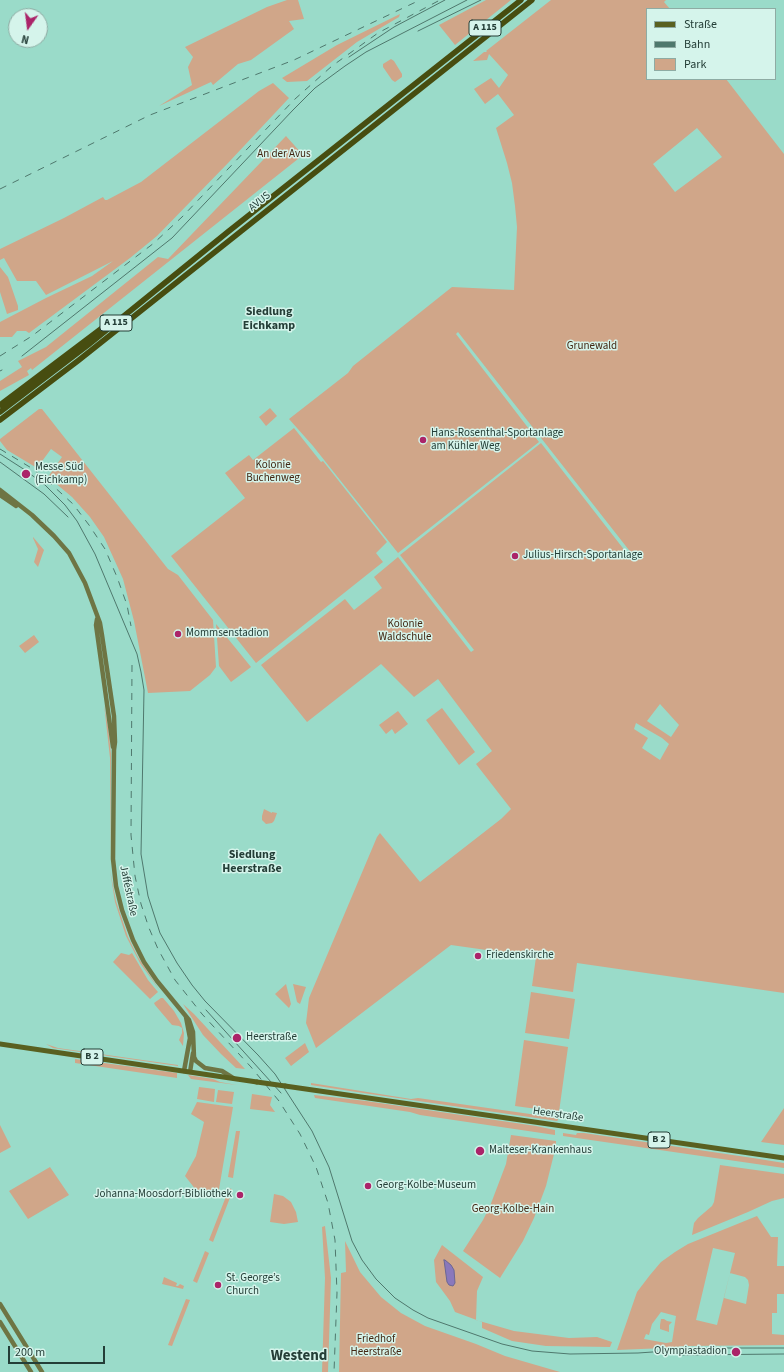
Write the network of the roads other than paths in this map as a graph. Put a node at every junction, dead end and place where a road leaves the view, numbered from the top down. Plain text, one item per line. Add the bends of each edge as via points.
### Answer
1 (521, 0) edge
2 (532, 0) edge
3 (229, 231) junction
4 (0, 405) edge
5 (0, 412) edge
6 (0, 420) edge
7 (0, 490) edge
8 (0, 495) edge
9 (36, 519) junction
10 (186, 1017) junction
11 (0, 1044) edge
12 (194, 1048) junction
13 (205, 1068) joint
14 (187, 1071) junction
15 (234, 1078) junction
16 (784, 1158) edge
17 (0, 1304) edge
18 (0, 1322) edge
19 (31, 1372) edge
20 (42, 1372) edge

1 - 3 highway, AVUS / A 115
2 - 6 highway, AVUS / A 115
3 - 4 highway
3 - 5 highway, AVUS / A 115 via 88,345
7 - 9 main road, Jafféstraße
8 - 9 main road, Jafféstraße
9 - 10 main road, Jafféstraße via 59,541 82,574 97,618 114,750 113,859 119,901 127,927 144,962
10 - 12 main road, Jafféstraße via 193,1032
10 - 14 main road, Jafféstraße via 190,1038
11 - 14 main road, Heerstraße / B 2
12 - 13 main road, Jafféstraße via 196,1061
12 - 14 main road, Jafféstraße
13 - 15 main road, Heerstraße via 222,1071
14 - 15 main road, Heerstraße / B 2
15 - 16 main road, Heerstraße / B 2, bridge
17 - 20 main road
18 - 19 main road

